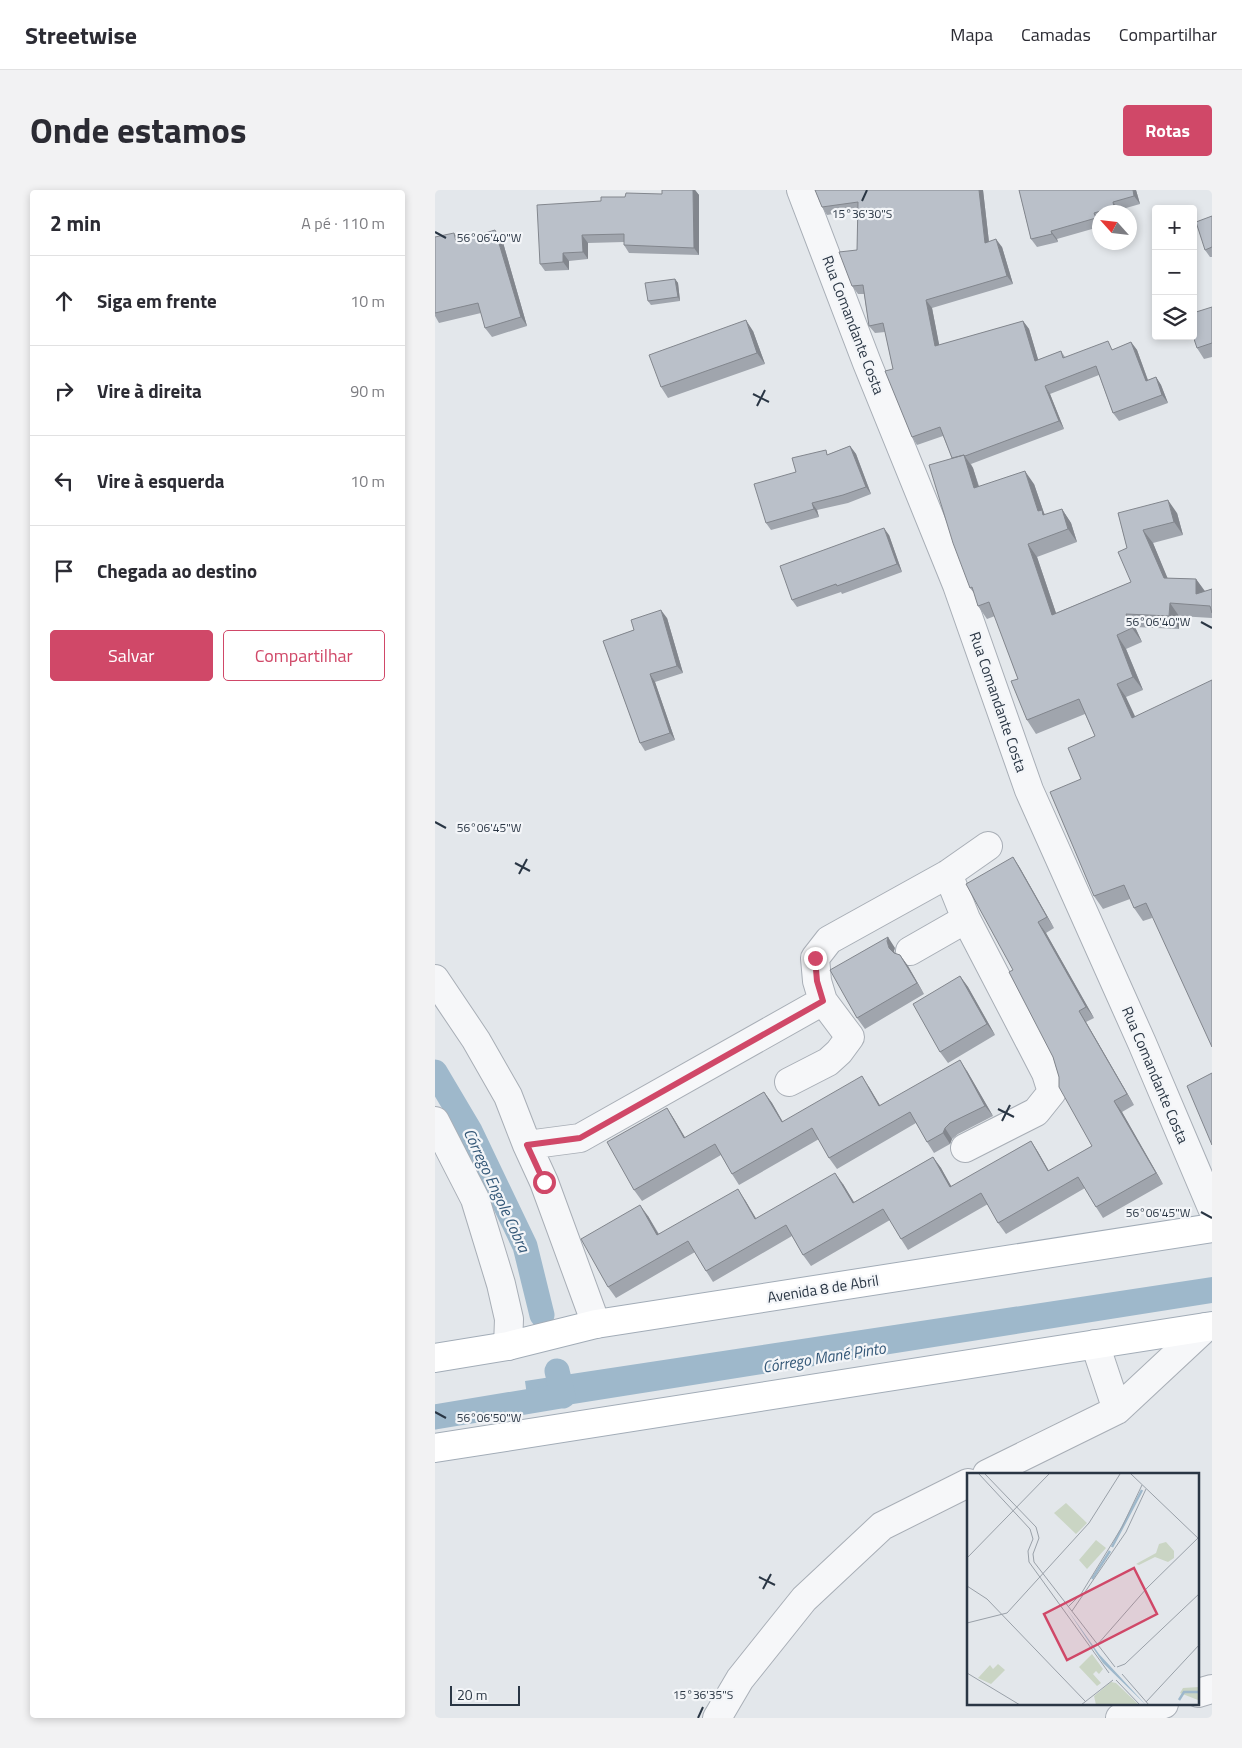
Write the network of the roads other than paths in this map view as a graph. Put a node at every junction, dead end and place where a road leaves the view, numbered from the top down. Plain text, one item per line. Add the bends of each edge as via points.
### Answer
1 (801, 190) edge
2 (988, 846) dead end
3 (948, 874) junction
4 (966, 919) junction
5 (910, 951) dead end
6 (435, 979) edge
7 (823, 1001) junction
8 (789, 1082) dead end
9 (435, 1121) edge
10 (527, 1145) junction
11 (965, 1148) dead end
12 (1212, 1208) edge
13 (1212, 1228) edge
14 (597, 1324) junction
15 (1209, 1327) edge
16 (1095, 1344) junction
17 (507, 1346) junction
18 (435, 1358) edge
19 (1117, 1410) junction
20 (435, 1448) edge
21 (989, 1473) edge
22 (967, 1484) edge
23 (1212, 1689) edge
24 (1199, 1694) edge
25 (1158, 1706) edge
26 (717, 1718) edge
27 (1120, 1718) edge

1 - 12 street, Rua Comandante Costa via 957,585 1029,790
2 - 3 street
3 - 4 street
3 - 7 street via 829,940 815,958
4 - 5 street
4 - 11 street via 1047,1073 1052,1092 1036,1112
6 - 10 street via 508,1096
7 - 8 street via 851,1037 828,1062
7 - 10 street via 580,1138
9 - 17 street via 475,1199 509,1319
10 - 14 street
13 - 14 main road, Avenida 8 de Abril
14 - 17 main road, Avenida 8 de Abril
15 - 16 main road
15 - 19 street
16 - 19 street
16 - 20 main road
17 - 18 main road, Avenida 8 de Abril
19 - 21 street
22 - 26 street via 882,1526 804,1599 740,1679
23 - 24 street
25 - 27 street

